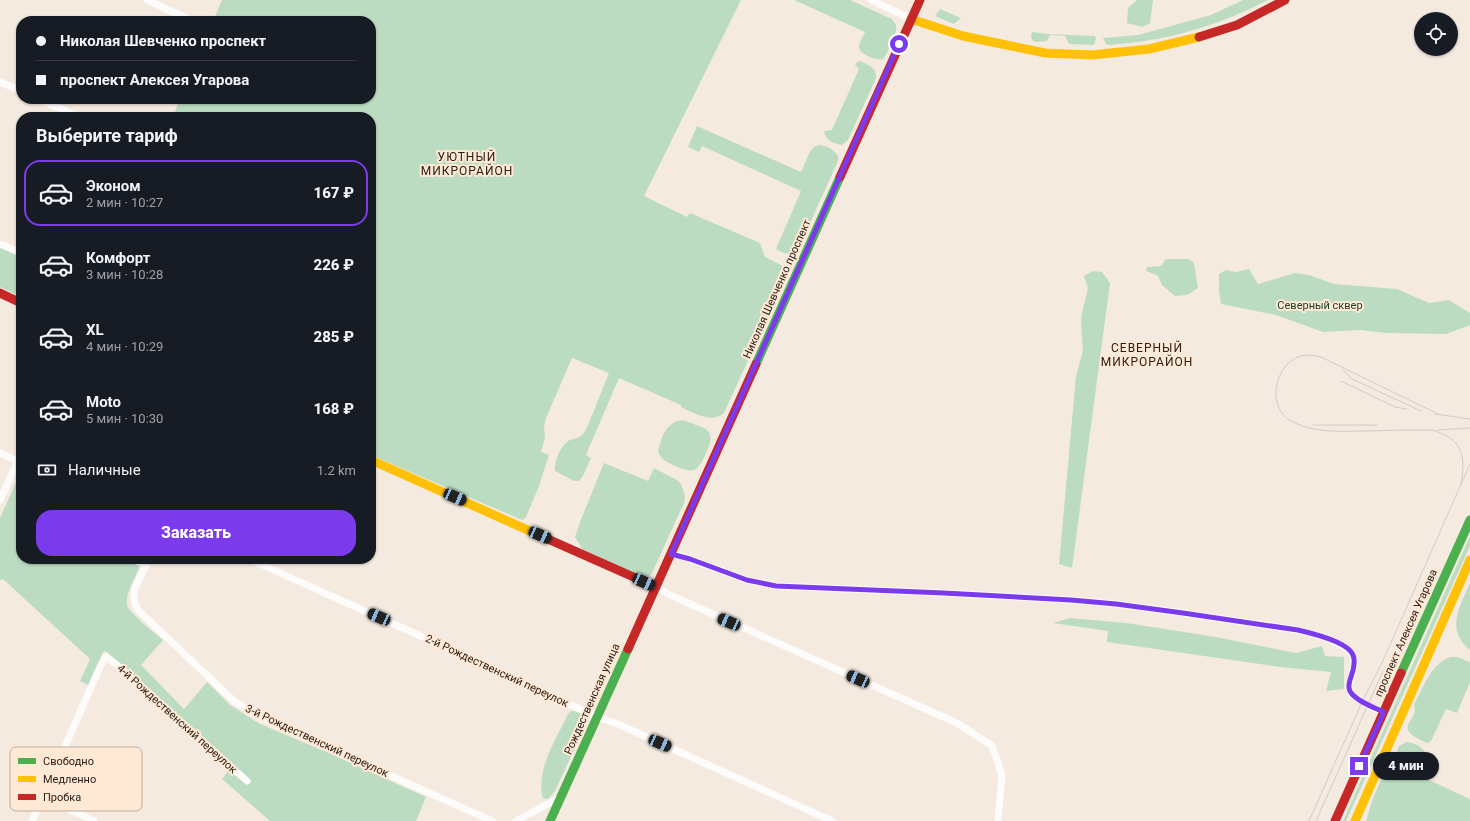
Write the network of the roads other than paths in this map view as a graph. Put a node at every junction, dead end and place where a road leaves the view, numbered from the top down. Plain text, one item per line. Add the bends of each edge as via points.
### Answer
1 (146, 0) edge
2 (871, 0) edge
3 (920, 0) edge
4 (1285, 0) edge
5 (182, 16) edge
6 (911, 19) junction
7 (0, 82) edge
8 (16, 89) edge
9 (50, 104) edge
10 (68, 112) edge
11 (0, 244) edge
12 (16, 251) edge
13 (0, 293) edge
14 (16, 301) edge
15 (0, 453) edge
16 (16, 456) edge
17 (376, 462) edge
18 (16, 464) edge
19 (0, 500) edge
20 (1470, 520) edge
21 (671, 554) junction
22 (1470, 560) edge
23 (146, 564) edge
24 (260, 564) edge
25 (656, 587) junction
26 (1384, 712) junction
27 (597, 717) junction
28 (65, 747) edge
29 (247, 782) dead end
30 (561, 796) junction
31 (37, 811) edge
32 (73, 811) edge
33 (32, 821) edge
34 (94, 821) edge
35 (492, 821) edge
36 (516, 821) edge
37 (550, 821) edge
38 (832, 821) edge
39 (998, 821) edge
40 (1335, 821) edge
41 (1355, 821) edge

1 - 5 street
2 - 6 street
3 - 6 main road, Николая Шевченко проспект
4 - 6 main road via 1237,25 1194,39 1149,49 1092,55 1022,49 964,36
6 - 21 main road, Николая Шевченко проспект
7 - 8 street
9 - 10 street
11 - 12 street
13 - 14 main road
15 - 16 street
17 - 25 main road
18 - 19 street
20 - 26 main road, проспект Алексея Угарова
21 - 25 main road, Николая Шевченко проспект
21 - 26 street via 747,580 776,586 1071,600 1298,630 1327,638 1348,649 1353,655 1354,665 1349,688 1351,694 1368,706
22 - 41 main road
23 - 35 street, 3-й Рождественский переулок via 133,595 134,604 235,702 262,718
24 - 27 street, 2-й Рождественский переулок
25 - 27 main road, Рождественская улица
25 - 39 street via 957,723 992,746 1002,775
26 - 40 main road, проспект Алексея Угарова
27 - 30 main road, Рождественская улица
27 - 38 street, 2-й Рождественский переулок via 618,724
28 - 29 street, 4-й Рождественский переулок via 106,657
30 - 36 street
30 - 37 main road, Рождественская улица
31 - 33 street
32 - 34 street

